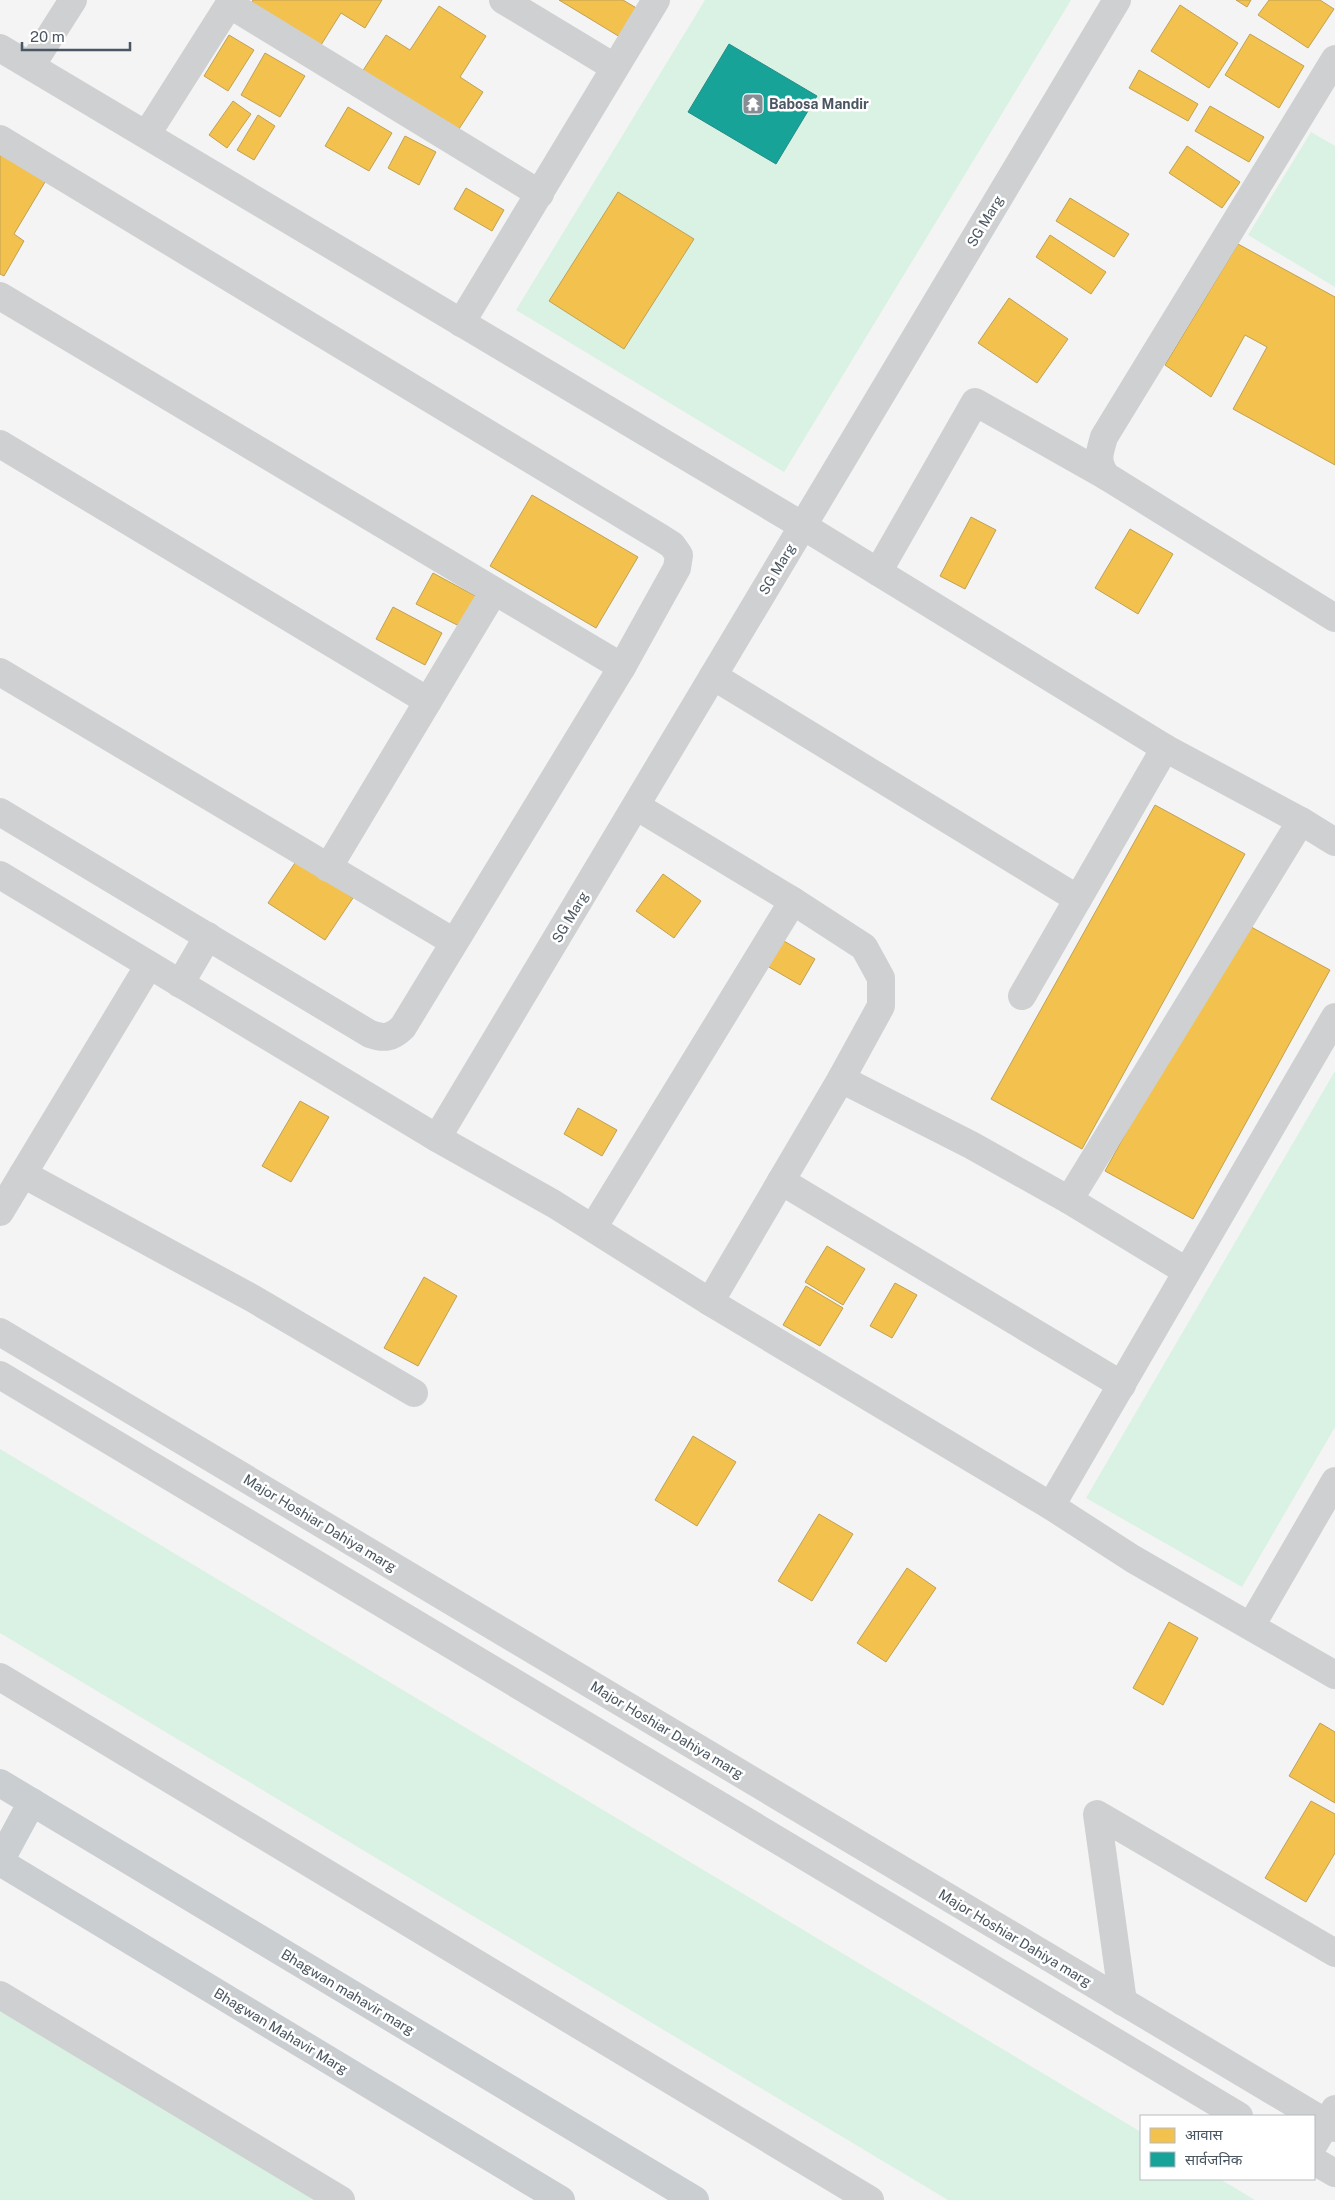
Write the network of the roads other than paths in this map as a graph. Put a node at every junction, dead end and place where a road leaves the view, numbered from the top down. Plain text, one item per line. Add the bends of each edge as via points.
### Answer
1 (72, 0) edge
2 (656, 0) edge
3 (1117, 0) edge
4 (506, 1) edge
5 (231, 2) edge
6 (0, 48) edge
7 (1335, 59) edge
8 (31, 66) junction
9 (614, 67) junction
10 (147, 134) junction
11 (0, 139) edge
12 (540, 194) junction
13 (0, 296) edge
14 (461, 323) junction
15 (0, 444) edge
16 (1106, 476) junction
17 (803, 526) junction
18 (878, 572) junction
19 (494, 591) junction
20 (1335, 618) edge
21 (622, 667) junction
22 (0, 672) edge
23 (713, 676) junction
24 (428, 701) junction
25 (1165, 748) junction
26 (636, 806) junction
27 (0, 812) edge
28 (1301, 821) junction
29 (1335, 842) edge
30 (328, 868) junction
31 (0, 875) edge
32 (1078, 899) junction
33 (793, 901) junction
34 (208, 936) junction
35 (454, 942) junction
36 (149, 965) junction
37 (180, 984) junction
38 (1022, 996) dead end
39 (1335, 1017) edge
40 (841, 1079) junction
41 (437, 1138) junction
42 (23, 1174) junction
43 (781, 1181) junction
44 (1069, 1200) junction
45 (0, 1212) edge
46 (593, 1228) junction
47 (1186, 1271) junction
48 (710, 1302) junction
49 (0, 1332) edge
50 (0, 1375) edge
51 (1122, 1385) junction
52 (414, 1393) dead end
53 (1335, 1481) edge
54 (1051, 1506) junction
55 (1251, 1626) junction
56 (1335, 1675) edge
57 (0, 1678) edge
58 (0, 1783) edge
59 (32, 1802) junction
60 (0, 1862) edge
61 (1335, 1953) edge
62 (0, 1995) edge
63 (1122, 2002) junction
64 (1237, 2115) edge
65 (1310, 2115) edge
66 (1315, 2118) edge
67 (1328, 2126) edge
68 (1315, 2162) edge
69 (1335, 2173) edge
70 (341, 2200) edge
71 (561, 2200) edge
72 (695, 2200) edge
73 (870, 2200) edge

1 - 8 street
2 - 9 street
3 - 17 street, SG Marg
4 - 9 street
5 - 10 street
5 - 12 street
6 - 8 street
7 - 16 street via 1104,437 1099,465
8 - 10 street
9 - 12 street
10 - 14 street
11 - 21 street via 672,545 679,555 677,568
12 - 14 street
13 - 19 street
14 - 17 street
15 - 24 street
16 - 18 street via 975,402
16 - 20 street
17 - 18 street
17 - 23 street, SG Marg
18 - 25 street
19 - 21 street
19 - 24 street
21 - 35 street
22 - 30 street
23 - 26 street, SG Marg
23 - 32 street
24 - 30 street
25 - 28 street
25 - 32 street
26 - 33 street
26 - 41 street, SG Marg
27 - 34 street
28 - 29 street
28 - 44 street
30 - 35 street
31 - 36 street
32 - 38 street
33 - 40 street via 864,947 881,978 881,1006
33 - 46 street
34 - 35 street via 370,1034 382,1038 394,1036 403,1027
34 - 37 street
36 - 37 street
36 - 42 street
37 - 41 street
39 - 47 street
40 - 43 street
40 - 44 street via 971,1145
41 - 46 street
42 - 45 street
42 - 52 street via 252,1298
43 - 48 street
43 - 51 street
44 - 47 street
46 - 48 street
47 - 51 street
48 - 54 street
49 - 63 street, Major Hoshiar Dahiya marg
50 - 64 street
51 - 54 street
53 - 55 street
54 - 55 street via 1133,1559
55 - 56 street
57 - 73 street
58 - 59 main road, Bhagwan mahavir marg
59 - 60 main road
59 - 72 main road, Bhagwan mahavir marg
60 - 71 main road, Bhagwan Mahavir Marg
61 - 63 street via 1097,1814
62 - 70 street
63 - 65 street, Major Hoshiar Dahiya marg
66 - 67 street, Major Hoshiar Dahiya marg
68 - 69 street

